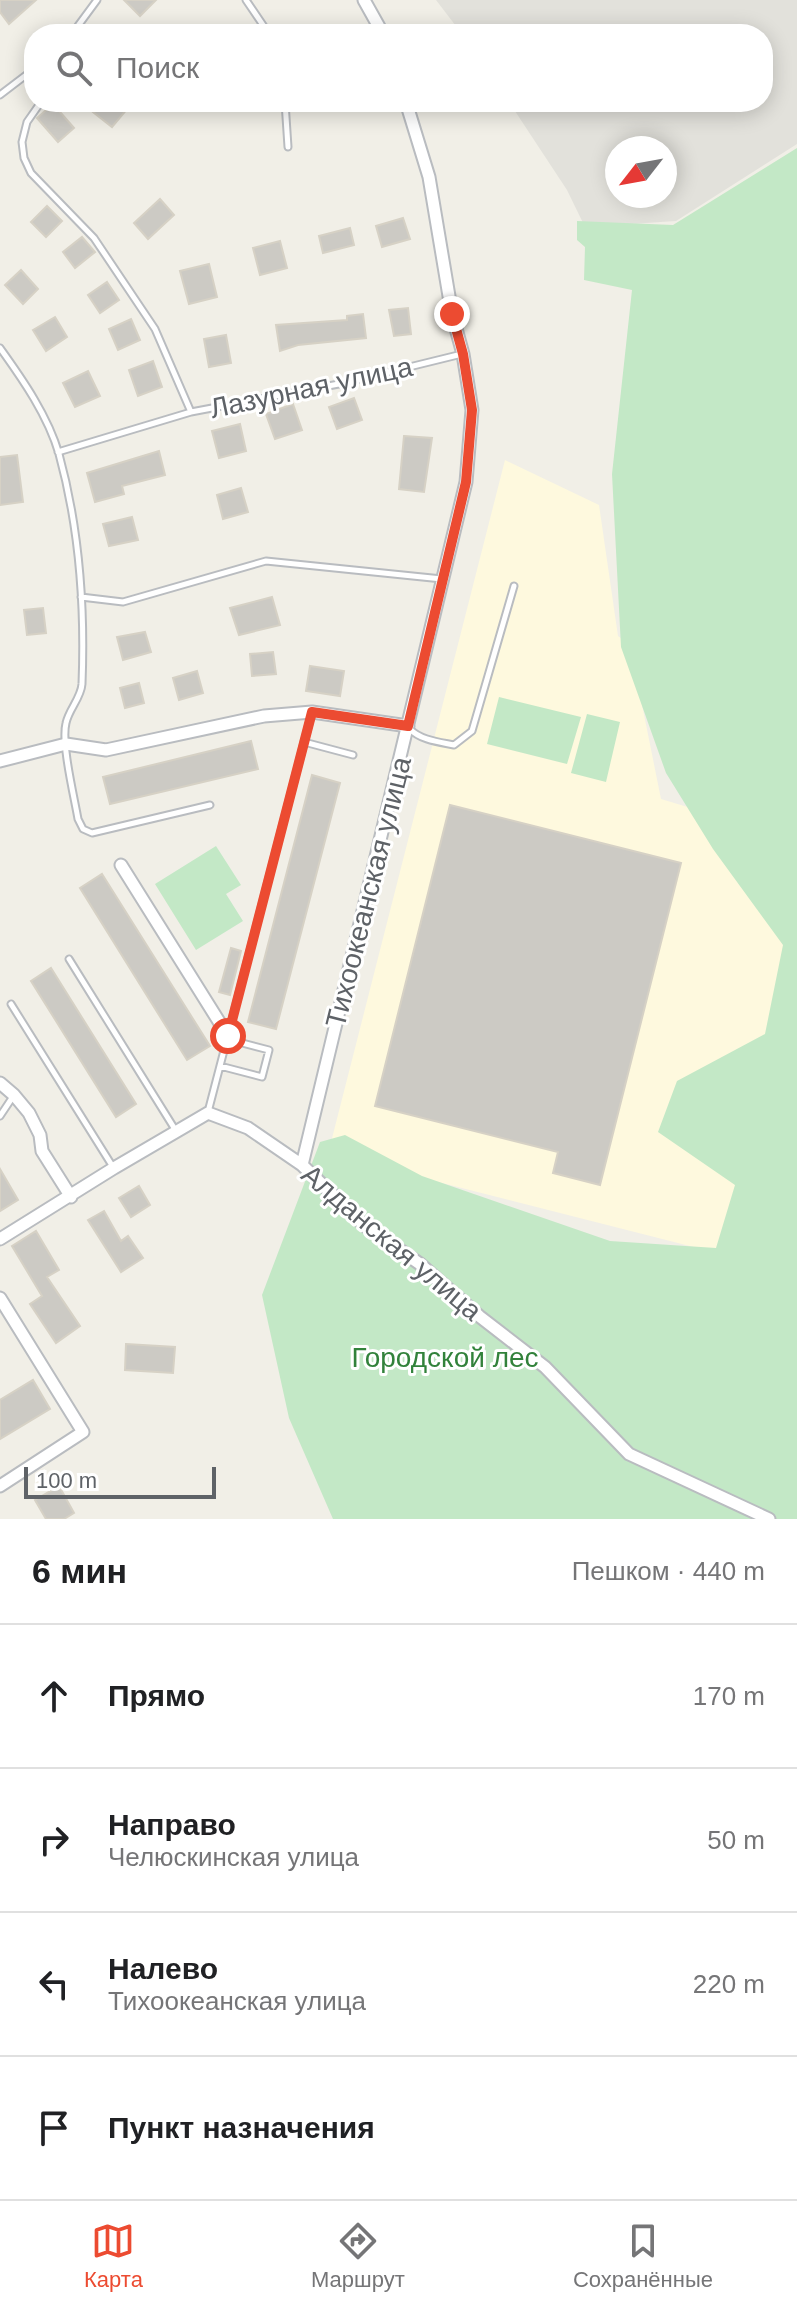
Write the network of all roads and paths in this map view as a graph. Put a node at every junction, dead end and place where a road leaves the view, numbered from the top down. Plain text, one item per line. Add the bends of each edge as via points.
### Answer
1 (97, 0) edge
2 (246, 0) edge
3 (364, 0) edge
4 (79, 24) edge
5 (262, 24) edge
6 (377, 24) edge
7 (24, 77) edge
8 (0, 95) edge
9 (34, 112) edge
10 (286, 112) edge
11 (409, 112) edge
12 (288, 147) dead end
13 (0, 348) edge
14 (463, 354) junction
15 (191, 412) junction
16 (58, 452) junction
17 (443, 579) junction
18 (514, 586) dead end
19 (81, 597) junction
20 (312, 712) junction
21 (408, 726) junction
22 (304, 742) junction
23 (66, 744) junction
24 (353, 755) dead end
25 (0, 761) edge
26 (210, 805) dead end
27 (121, 865) dead end
28 (69, 959) dead end
29 (11, 1004) dead end
30 (228, 1038) junction
31 (220, 1066) junction
32 (0, 1083) edge
33 (14, 1095) junction
34 (208, 1113) junction
35 (0, 1116) edge
36 (177, 1131) junction
37 (302, 1165) junction
38 (114, 1168) junction
39 (71, 1197) junction
40 (0, 1239) edge
41 (0, 1298) edge
42 (0, 1486) edge
43 (769, 1519) edge

1 - 4 lane
2 - 5 lane
3 - 6 street
7 - 8 lane
9 - 15 lane, Лазурная улица via 22,142 31,173 94,238 155,329
10 - 12 lane
11 - 14 street, Тихоокеанская улица via 429,177
13 - 16 lane via 22,378
14 - 15 lane, Лазурная улица
14 - 17 street, Тихоокеанская улица via 472,410 466,482
15 - 16 lane
16 - 19 lane via 74,525
17 - 19 lane via 266,561 123,602
17 - 21 street, Тихоокеанская улица
18 - 21 lane via 472,731 454,745 415,734
19 - 23 lane via 82,688 66,724
20 - 21 street
20 - 22 lane
20 - 23 street via 264,716 106,750
21 - 37 street, Тихоокеанская улица
22 - 24 lane
22 - 30 lane
23 - 25 street
23 - 26 lane via 78,819 92,833
27 - 30 street
28 - 36 lane
29 - 38 lane
30 - 31 lane
30 - 31 lane via 269,1050 262,1077
31 - 34 lane
32 - 33 street
33 - 35 lane
33 - 39 street via 29,1113 42,1151
34 - 36 street
34 - 37 street, Алданская улица via 248,1128
36 - 38 street
37 - 43 street, Алданская улица via 364,1225 545,1367 629,1454
38 - 39 street
39 - 40 street
41 - 42 street via 83,1432

